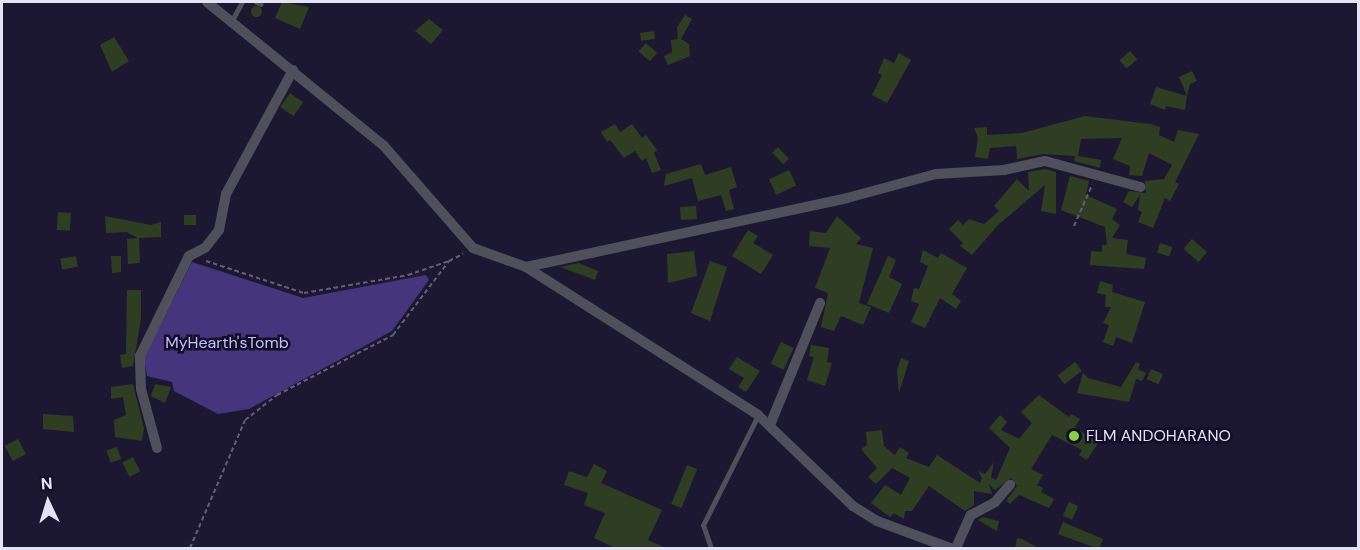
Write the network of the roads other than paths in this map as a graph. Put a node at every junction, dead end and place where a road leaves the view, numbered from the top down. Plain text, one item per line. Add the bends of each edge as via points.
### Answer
1 (207, 2) edge
2 (242, 2) edge
3 (232, 20) junction
4 (293, 70) junction
5 (1141, 187) dead end
6 (526, 267) junction
7 (820, 303) dead end
8 (758, 415) junction
9 (770, 425) junction
10 (157, 448) dead end
11 (1010, 484) dead end
12 (711, 549) edge
13 (950, 549) edge
14 (956, 549) edge

1 - 3 street
2 - 3 lane
3 - 4 street
4 - 6 street via 384,146 473,248
4 - 10 street via 226,194 219,230 205,248 189,256 140,356 141,389
5 - 6 street via 1045,160 1005,170 936,174 847,198
6 - 8 street
7 - 9 street
8 - 9 street
8 - 12 lane via 703,525
9 - 13 street via 852,506 877,521
11 - 14 street via 995,502 971,515

